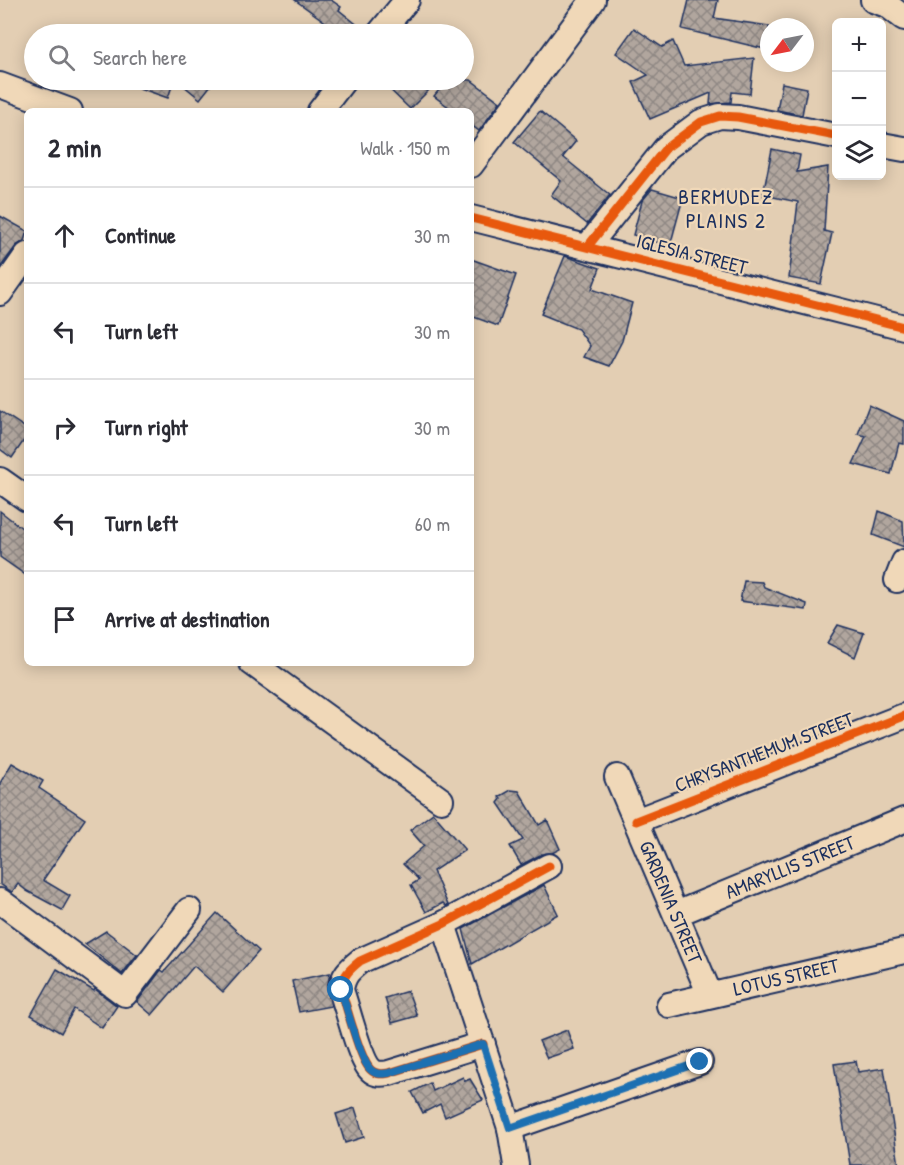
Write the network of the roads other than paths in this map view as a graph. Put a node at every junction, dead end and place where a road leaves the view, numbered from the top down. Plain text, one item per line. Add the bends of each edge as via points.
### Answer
1 (407, 0) edge
2 (593, 0) edge
3 (873, 0) edge
4 (904, 18) edge
5 (387, 24) edge
6 (0, 85) edge
7 (336, 90) edge
8 (62, 108) edge
9 (322, 108) edge
10 (832, 135) edge
11 (886, 146) edge
12 (904, 149) edge
13 (474, 161) edge
14 (474, 219) edge
15 (588, 246) junction
16 (24, 259) edge
17 (0, 293) edge
18 (904, 327) edge
19 (0, 480) edge
20 (24, 497) edge
21 (268, 668) edge
22 (904, 716) edge
23 (617, 777) dead end
24 (441, 800) dead end
25 (904, 820) edge
26 (636, 821) junction
27 (549, 866) dead end
28 (0, 902) edge
29 (189, 910) dead end
30 (676, 914) junction
31 (443, 924) junction
32 (904, 951) edge
33 (710, 995) junction
34 (669, 1005) dead end
35 (483, 1044) junction
36 (700, 1062) dead end
37 (510, 1128) junction
38 (516, 1165) edge

1 - 5 street
2 - 13 street
3 - 4 street
6 - 8 street
7 - 9 street
10 - 15 street via 738,117 720,116 701,122 666,148
11 - 12 street
14 - 15 street, IGLESIA STREET
15 - 18 street, IGLESIA STREET
16 - 17 street
19 - 20 street
21 - 24 street
22 - 26 street, CHRYSANTHEMUM STREET
23 - 26 street, GARDENIA STREET
25 - 30 street, AMARYLLIS STREET
26 - 30 street, GARDENIA STREET
27 - 31 street
28 - 29 street via 125,994
30 - 33 street, GARDENIA STREET
31 - 35 street
31 - 35 street via 360,961 343,978 341,990 364,1060 371,1071 389,1073
32 - 33 street, LOTUS STREET
33 - 34 street, LOTUS STREET
35 - 37 street
36 - 37 street
37 - 38 street

